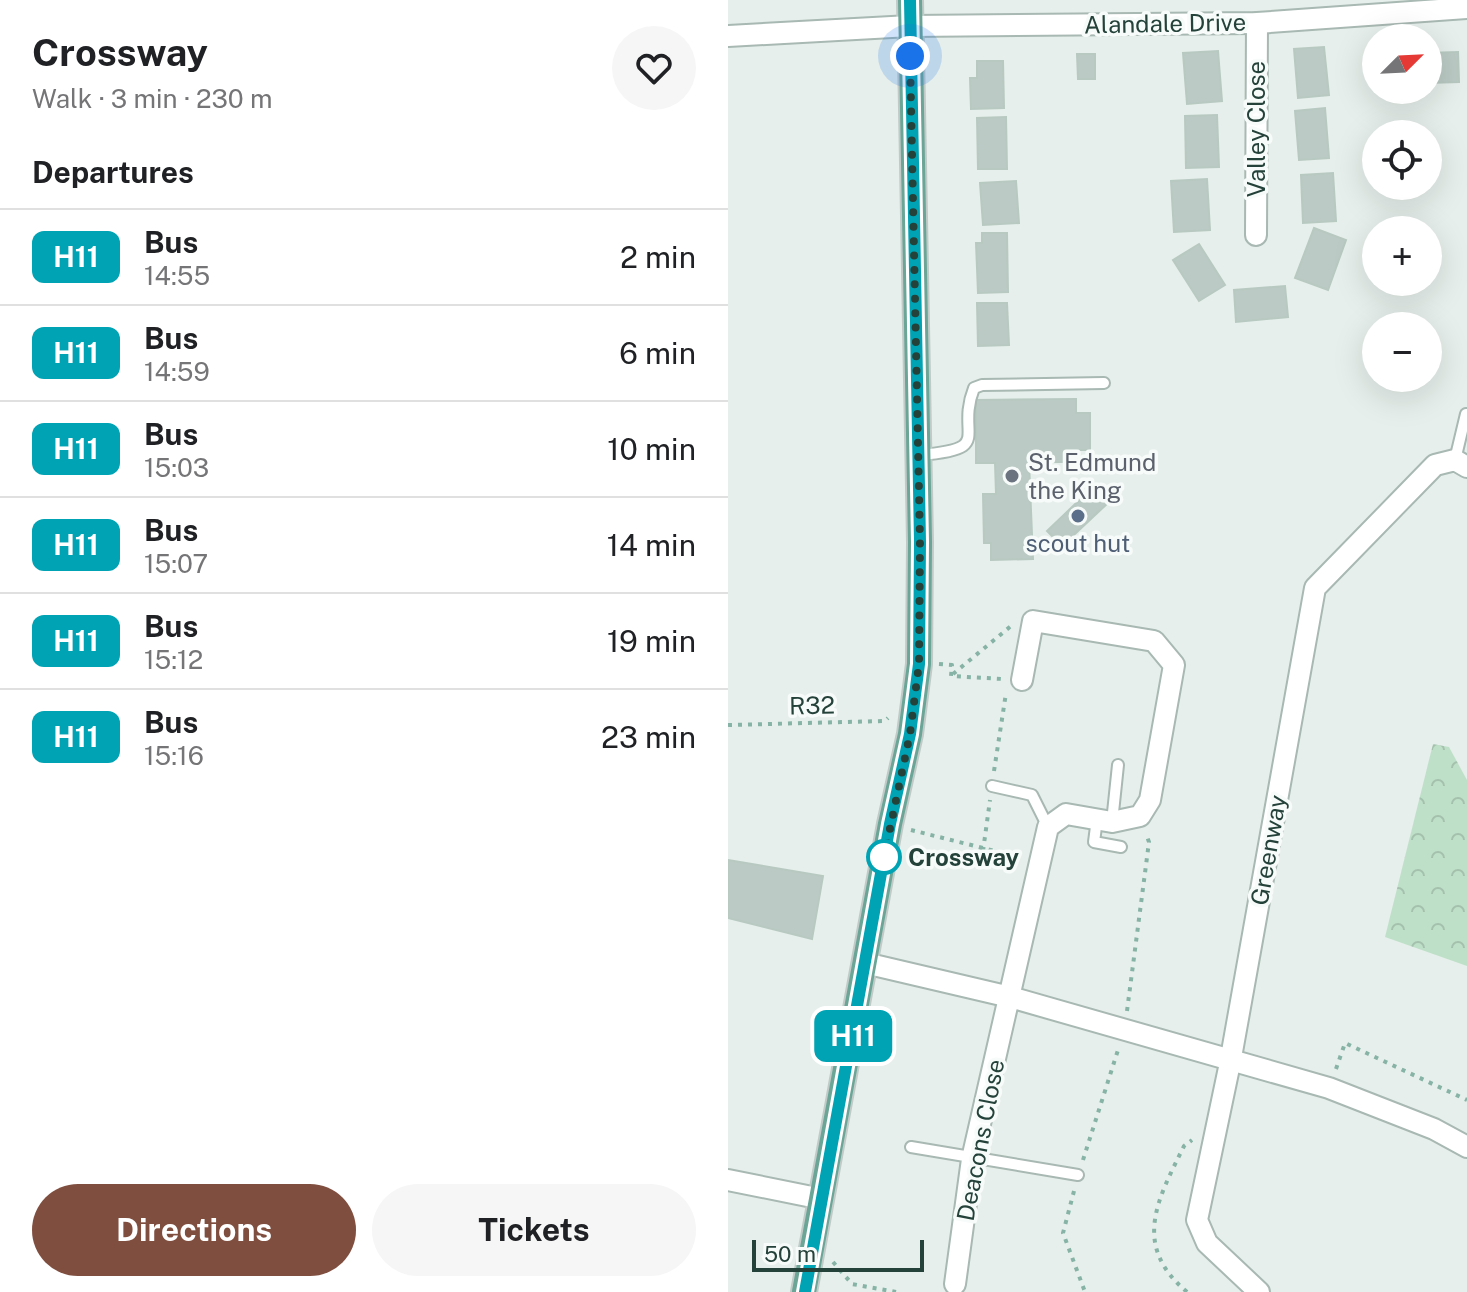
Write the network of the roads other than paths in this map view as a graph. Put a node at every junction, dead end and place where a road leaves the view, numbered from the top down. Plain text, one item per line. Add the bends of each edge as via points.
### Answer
1 (910, 0) edge
2 (1467, 8) edge
3 (1257, 23) junction
4 (910, 26) junction
5 (728, 36) edge
6 (1256, 235) dead end
7 (1104, 383) dead end
8 (1466, 414) edge
9 (919, 455) junction
10 (1461, 464) edge
11 (1022, 680) dead end
12 (1118, 765) dead end
13 (992, 786) road end
14 (1104, 820) junction
15 (1048, 827) junction
16 (1121, 847) dead end
17 (865, 963) junction
18 (1010, 997) junction
19 (1230, 1063) junction
20 (911, 1147) dead end
21 (1467, 1147) edge
22 (972, 1159) junction
23 (1078, 1175) dead end
24 (728, 1180) edge
25 (822, 1199) junction
26 (955, 1284) dead end
27 (804, 1292) edge
28 (1259, 1292) edge

1 - 4 main road
2 - 3 street, Alandale Drive
3 - 4 street, Alandale Drive
3 - 6 street, Valley Close
4 - 5 street, Alandale Drive
4 - 9 main road
7 - 9 lane via 974,388 970,439 954,452
8 - 10 lane
9 - 17 main road via 919,664 903,714
10 - 19 street, Greenway via 1435,465 1315,588
11 - 14 street via 1033,621 1154,641 1174,665 1150,800 1140,816
12 - 14 lane
13 - 15 lane via 1032,795
14 - 15 street via 1066,814
14 - 16 lane via 1094,842
15 - 18 street, Deacons Close
17 - 18 street
17 - 25 main road
18 - 19 street
18 - 22 street, Deacons Close
19 - 21 street via 1329,1088
19 - 28 street, Greenway via 1197,1220 1207,1243
20 - 22 lane
22 - 23 lane
22 - 26 street, Deacons Close
24 - 25 street
25 - 27 main road

